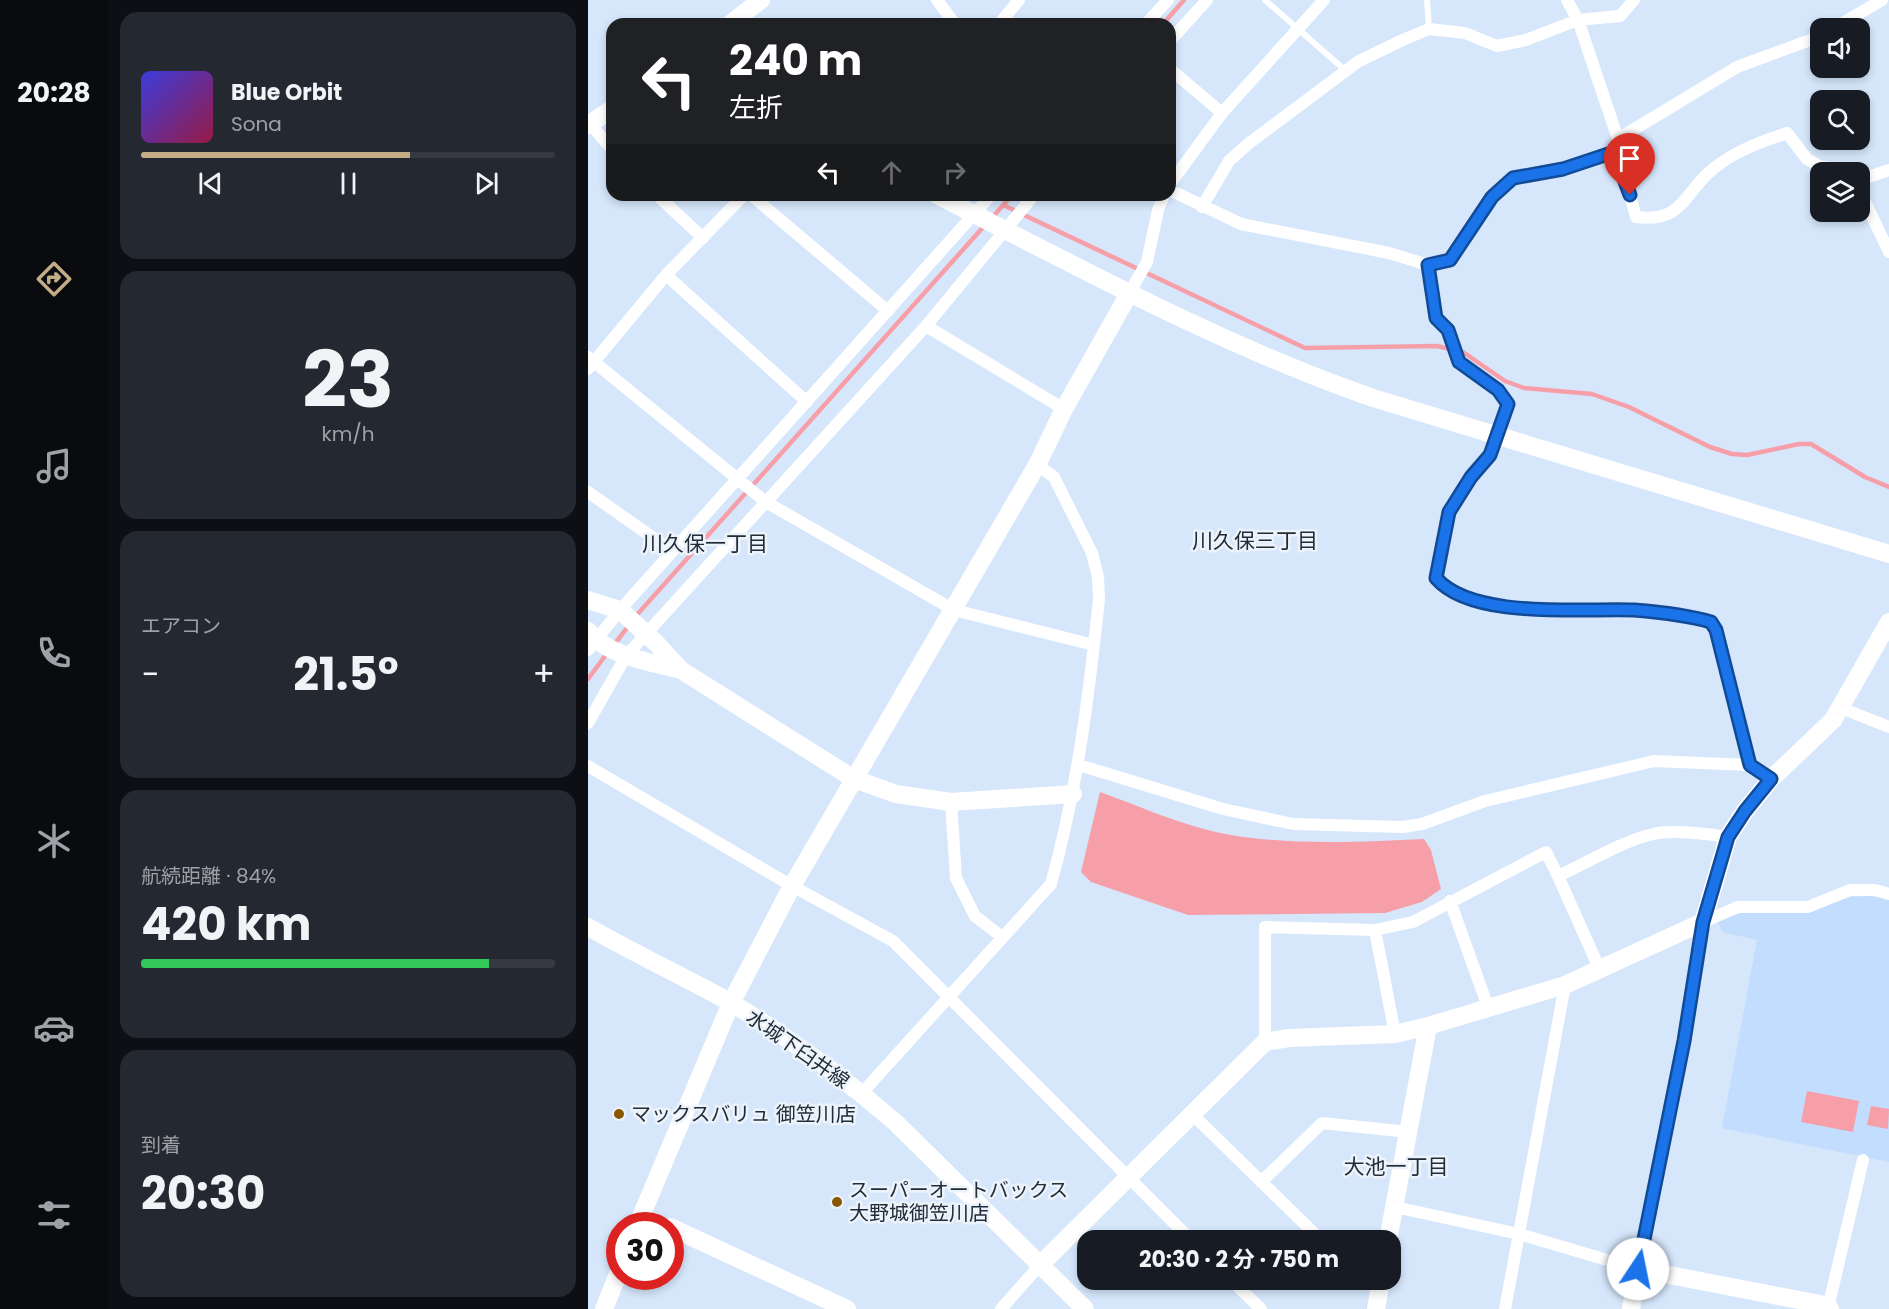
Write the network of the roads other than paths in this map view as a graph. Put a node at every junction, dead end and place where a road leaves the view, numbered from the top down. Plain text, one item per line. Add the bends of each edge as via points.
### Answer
1 (761, 0) edge
2 (937, 0) edge
3 (1019, 0) edge
4 (1168, 0) edge
5 (1207, 0) edge
6 (1265, 0) edge
7 (1324, 0) edge
8 (1427, 0) edge
9 (1567, 0) edge
10 (1634, 0) edge
11 (1882, 0) edge
12 (740, 15) edge
13 (950, 18) edge
14 (1004, 18) edge
15 (1152, 18) edge
16 (1850, 18) edge
17 (1578, 20) junction
18 (1429, 29) junction
19 (1299, 30) junction
20 (1176, 34) edge
21 (1810, 40) edge
22 (1346, 71) junction
23 (1176, 74) edge
24 (606, 113) edge
25 (1222, 113) junction
26 (589, 125) edge
27 (1618, 139) junction
28 (606, 143) edge
29 (1614, 152) junction
30 (1812, 162) edge
31 (1889, 170) edge
32 (1176, 176) edge
33 (1870, 177) edge
34 (1176, 193) edge
35 (663, 201) edge
36 (738, 201) edge
37 (758, 201) edge
38 (949, 201) edge
39 (987, 201) edge
40 (1029, 201) edge
41 (1162, 201) edge
42 (1202, 207) junction
43 (1870, 212) edge
44 (975, 214) junction
45 (1004, 229) junction
46 (703, 238) junction
47 (1889, 252) edge
48 (1428, 265) junction
49 (666, 275) junction
50 (1134, 285) junction
51 (888, 311) junction
52 (926, 326) junction
53 (590, 363) edge
54 (807, 402) junction
55 (1064, 409) junction
56 (1497, 436) junction
57 (1037, 465) junction
58 (740, 480) junction
59 (588, 492) edge
60 (765, 501) junction
61 (672, 551) junction
62 (1889, 554) edge
63 (588, 600) edge
64 (620, 609) junction
65 (954, 610) junction
66 (1889, 622) edge
67 (646, 633) junction
68 (590, 640) edge
69 (1094, 645) junction
70 (626, 656) junction
71 (681, 670) junction
72 (1841, 708) junction
73 (588, 723) edge
74 (1889, 727) edge
75 (1079, 765) junction
76 (1750, 765) junction
77 (588, 766) edge
78 (854, 779) junction
79 (1771, 779) junction
80 (1073, 794) junction
81 (951, 802) junction
82 (1728, 837) junction
83 (1558, 876) junction
84 (792, 886) junction
85 (1889, 894) edge
86 (1450, 901) junction
87 (1703, 922) junction
88 (588, 927) edge
89 (1375, 930) junction
90 (1002, 937) junction
91 (1600, 970) junction
92 (1565, 985) junction
93 (950, 997) junction
94 (731, 1003) junction
95 (1488, 1007) junction
96 (1428, 1026) junction
97 (1395, 1034) junction
98 (1265, 1042) junction
99 (862, 1093) junction
100 (1191, 1114) junction
101 (1409, 1132) junction
102 (1863, 1160) dead end
103 (1128, 1178) junction
104 (1261, 1182) junction
105 (1395, 1207) junction
106 (643, 1212) edge
107 (1181, 1230) edge
108 (1311, 1230) edge
109 (1390, 1230) edge
110 (684, 1233) edge
111 (1519, 1234) junction
112 (1039, 1266) junction
113 (1638, 1269) junction
114 (612, 1290) edge
115 (1241, 1290) edge
116 (1379, 1290) edge
117 (1829, 1308) edge
118 (604, 1309) edge
119 (848, 1309) edge
120 (1000, 1309) edge
121 (1085, 1309) edge
122 (1261, 1309) edge
123 (1376, 1309) edge
124 (1505, 1309) edge
125 (1631, 1309) edge

1 - 12 street
2 - 13 street
3 - 14 street
4 - 15 street
5 - 20 street
6 - 19 lane
7 - 19 street
8 - 18 lane
9 - 17 street
10 - 17 street via 1620,16
11 - 16 street
17 - 18 street via 1526,40 1497,46 1465,33
17 - 27 street
18 - 22 street via 1359,61
19 - 22 lane
19 - 25 street
21 - 27 street via 1737,67
22 - 42 street via 1229,161
23 - 25 street
24 - 26 street
25 - 32 street
26 - 28 street
27 - 29 street
29 - 30 street via 1636,217 1649,219 1670,214 1684,204 1711,170 1748,146 1787,133
29 - 48 street via 1563,169 1513,178 1492,197 1450,260
31 - 33 street
34 - 42 street
35 - 46 street
36 - 46 street
37 - 51 street
38 - 44 street
39 - 44 street
40 - 45 street
41 - 50 street via 1147,262
42 - 48 street via 1241,224 1389,253
43 - 47 street
44 - 45 street
44 - 51 street
45 - 50 street
45 - 52 street
46 - 49 street
48 - 56 street via 1432,306 1436,318 1448,330 1459,362 1498,390 1508,404
49 - 53 street
49 - 54 street
50 - 55 street
50 - 56 street via 1317,379
51 - 54 street
52 - 55 street
52 - 60 street
53 - 58 street
54 - 58 street
55 - 57 street
56 - 62 street
56 - 76 street via 1490,455 1449,512 1436,578 1446,589 1475,600 1520,609 1635,610 1711,622
57 - 65 street
57 - 69 street via 1054,477 1092,553 1099,599
58 - 60 street
58 - 61 street
59 - 61 street
60 - 65 street
60 - 67 street
61 - 64 street
63 - 64 street
64 - 67 street
64 - 68 street
65 - 69 street
65 - 78 street
66 - 72 street
67 - 70 street
67 - 71 street
68 - 70 street
69 - 75 street
70 - 71 street
70 - 73 street
71 - 78 street
72 - 74 street
72 - 79 street via 1799,756
75 - 76 street via 1223,809 1293,824 1402,827 1422,824 1485,801 1654,760
75 - 80 street
76 - 79 street
77 - 84 street
78 - 81 street via 896,794
78 - 84 street
79 - 82 street
80 - 81 street
80 - 90 street via 1051,884
81 - 90 street via 956,878 975,916
82 - 83 street via 1655,833
82 - 87 street
83 - 86 street via 1546,852
83 - 91 street
84 - 93 street via 893,940
84 - 94 street
85 - 87 street via 1850,891 1808,907 1738,907
86 - 89 street via 1413,922
86 - 95 street
87 - 91 street
87 - 113 street via 1684,1041
88 - 94 street, 水城下臼井線
89 - 97 street
89 - 98 street via 1265,927
90 - 93 street
91 - 92 street
92 - 95 street
92 - 111 street
93 - 99 street
93 - 103 street
94 - 99 street, 水城下臼井線 via 779,1032
94 - 106 street
95 - 96 street
96 - 97 street
96 - 101 street
97 - 98 street
98 - 100 street
99 - 112 street, 水城下臼井線
100 - 103 street
100 - 104 street
101 - 104 street via 1322,1124
101 - 105 street
102 - 117 street
103 - 107 street
103 - 112 street
104 - 108 street
105 - 109 street
105 - 111 street
110 - 119 street
111 - 113 street
111 - 124 street
112 - 120 street
112 - 121 street, 水城下臼井線
113 - 117 street
113 - 125 street
114 - 118 street
115 - 122 street
116 - 123 street

